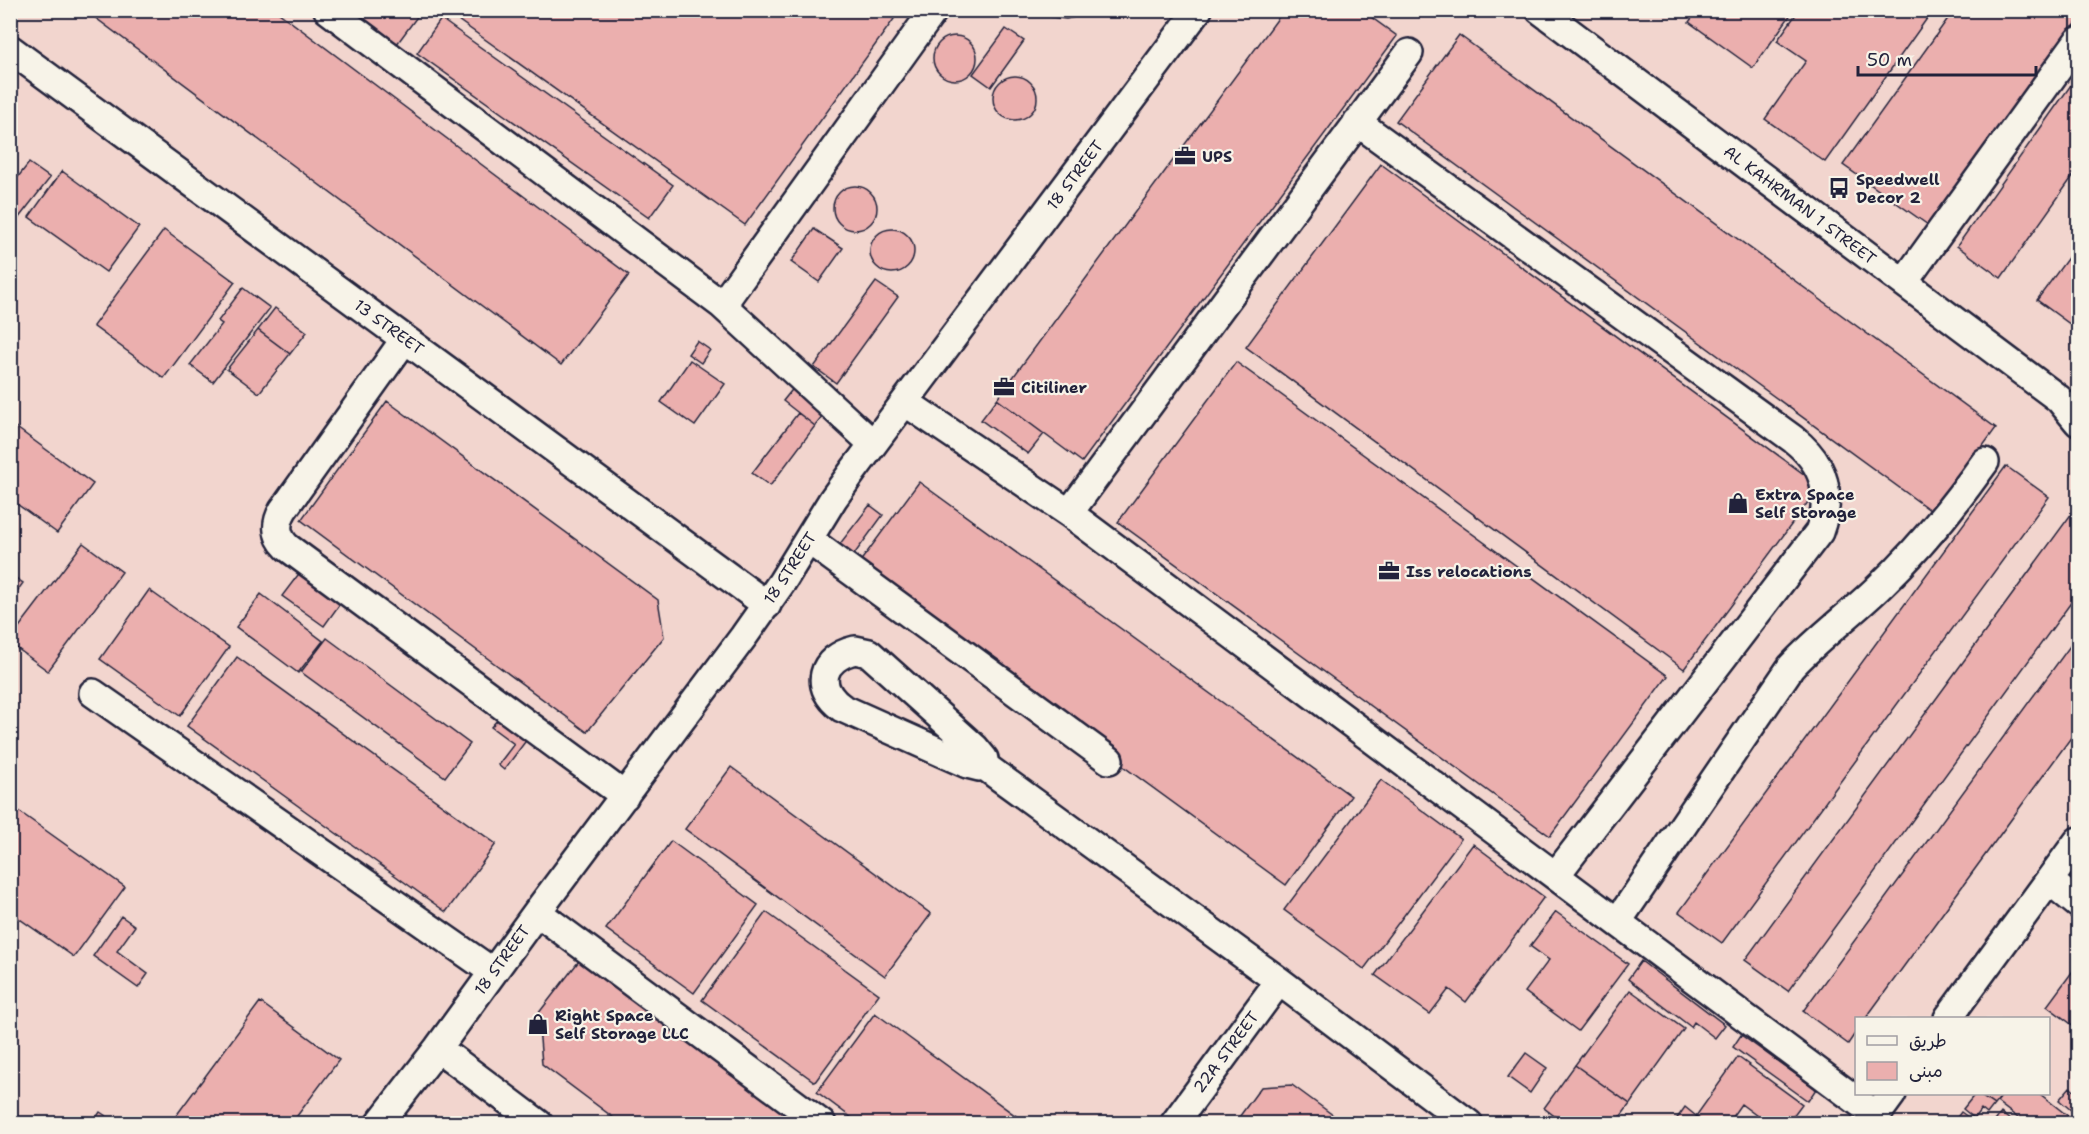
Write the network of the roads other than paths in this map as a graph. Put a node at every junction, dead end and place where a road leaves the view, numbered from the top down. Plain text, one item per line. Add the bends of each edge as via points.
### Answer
1 (328, 10) edge
2 (934, 10) edge
3 (1198, 10) edge
4 (1540, 10) edge
5 (2079, 41) edge
6 (10, 49) edge
7 (1409, 53) dead end
8 (1357, 122) junction
9 (1904, 282) junction
10 (722, 305) junction
11 (405, 339) junction
12 (905, 402) junction
13 (2069, 403) edge
14 (2079, 422) edge
15 (873, 444) junction
16 (1984, 462) dead end
17 (1069, 513) junction
18 (809, 540) junction
19 (767, 605) junction
20 (93, 693) dead end
21 (1109, 760) dead end
22 (983, 765) junction
23 (625, 796) junction
24 (2079, 841) edge
25 (1556, 875) junction
26 (2050, 881) junction
27 (2079, 904) edge
28 (537, 912) junction
29 (1618, 921) junction
30 (493, 972) junction
31 (1279, 981) junction
32 (1949, 1017) edge
33 (438, 1048) junction
34 (1891, 1095) edge
35 (1873, 1119) edge
36 (379, 1124) edge
37 (539, 1124) edge
38 (822, 1124) edge
39 (1173, 1124) edge
40 (1469, 1124) edge

1 - 10 street
2 - 10 street
3 - 12 street, 18 STREET
4 - 9 street, AL KAHRMAN 1 STREET
5 - 9 street
6 - 11 street, 13 STREET
7 - 8 street
8 - 17 street
8 - 25 street via 1799,444 1815,460 1825,488 1824,518 1819,532
9 - 13 street, AL KAHRMAN 1 STREET
10 - 15 street
11 - 19 street, 13 STREET
11 - 23 street via 283,510 277,523 279,536 286,547
12 - 15 street, 18 STREET
12 - 17 street
13 - 14 street, AL KAHRMAN 1 STREET
15 - 18 street, 18 STREET
16 - 29 street via 1907,559 1791,668
17 - 25 street
18 - 19 street, 18 STREET
18 - 21 street
19 - 23 street, 18 STREET
20 - 30 street
22 - 22 street via 980,753 869,653 855,650 831,661 825,674 825,688 831,700 842,708 972,766
22 - 31 street
23 - 28 street, 18 STREET
24 - 26 street
25 - 29 street
26 - 27 street
26 - 32 street
28 - 30 street, 18 STREET
28 - 38 street
29 - 35 street
30 - 33 street, 18 STREET
31 - 39 street, 22A STREET
31 - 40 street
33 - 36 street, 18 STREET
33 - 37 street
34 - 35 street

